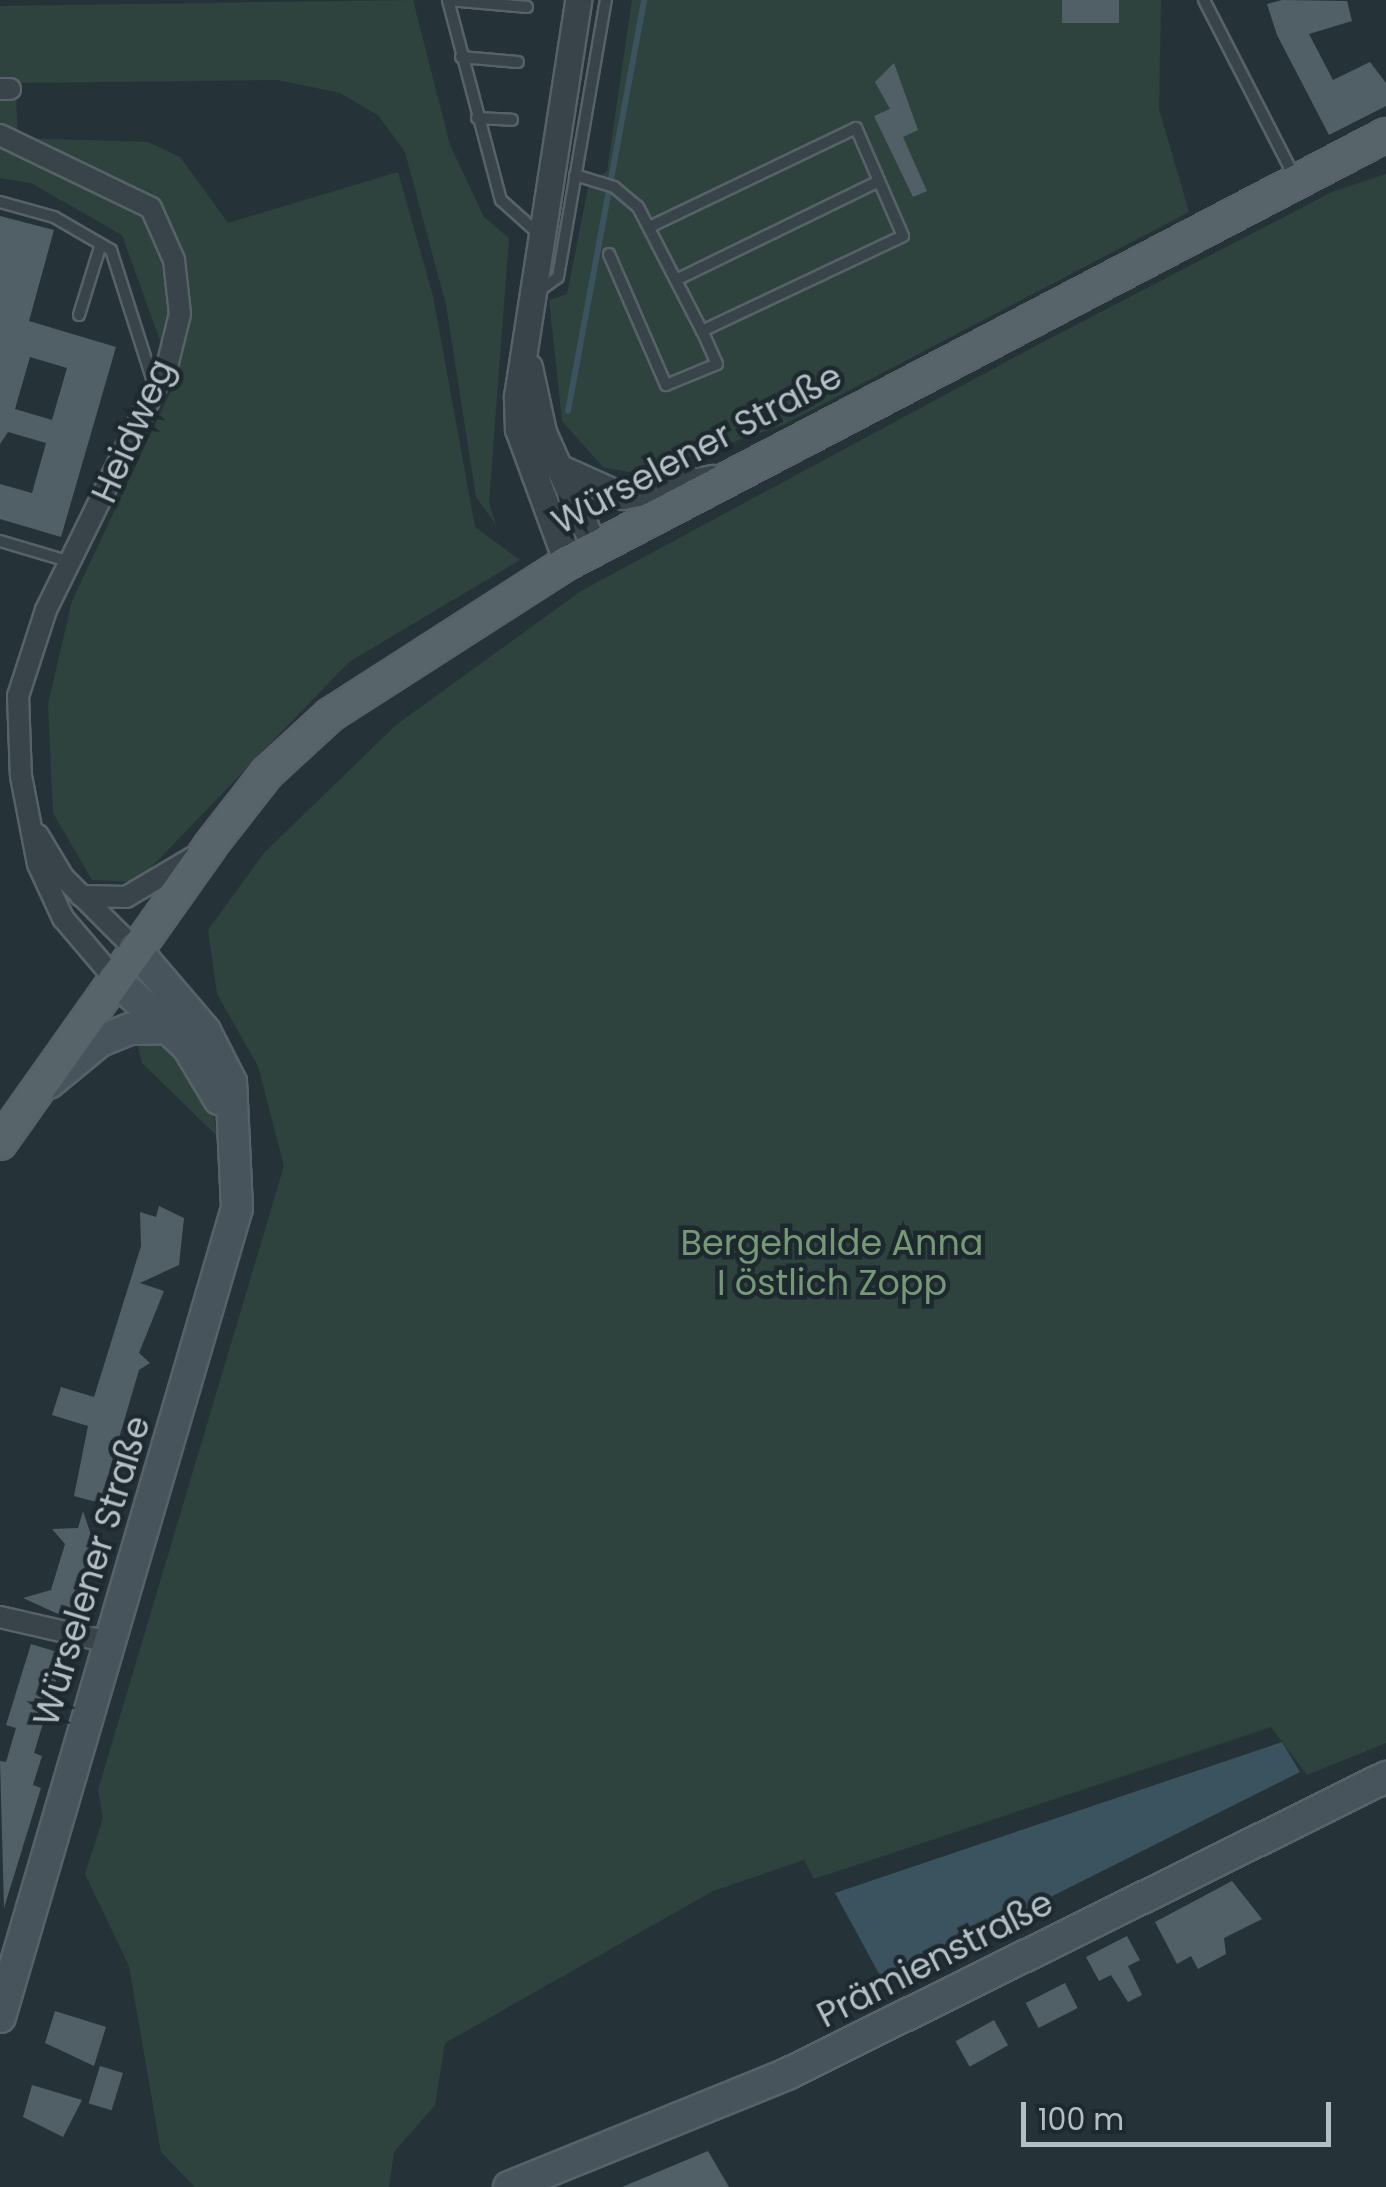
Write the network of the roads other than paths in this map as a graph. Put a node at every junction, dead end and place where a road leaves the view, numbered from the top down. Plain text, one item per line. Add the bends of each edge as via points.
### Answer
1 (448, 0) edge
2 (578, 0) edge
3 (606, 0) edge
4 (1204, 0) edge
5 (527, 8) dead end
6 (461, 57) junction
7 (518, 62) dead end
8 (477, 118) junction
9 (512, 120) dead end
10 (0, 135) edge
11 (1386, 135) edge
12 (575, 175) junction
13 (879, 181) junction
14 (1296, 181) junction
15 (0, 202) edge
16 (650, 226) junction
17 (541, 236) junction
18 (101, 244) junction
19 (609, 254) dead end
20 (676, 280) junction
21 (535, 293) junction
22 (79, 315) dead end
23 (702, 331) junction
24 (526, 352) junction
25 (157, 390) junction
26 (556, 466) junction
27 (738, 472) junction
28 (0, 541) edge
29 (581, 556) junction
30 (72, 562) junction
31 (26, 811) junction
32 (210, 846) junction
33 (82, 896) junction
34 (134, 948) junction
35 (114, 978) junction
36 (168, 1028) junction
37 (31, 1098) junction
38 (0, 1143) edge
39 (236, 1144) junction
40 (0, 1616) edge
41 (113, 1642) junction
42 (1386, 1777) edge
43 (0, 2018) edge
44 (508, 2187) edge

1 - 5 lane
1 - 6 lane
2 - 17 street
3 - 12 lane
4 - 14 lane
6 - 7 lane
6 - 8 lane
8 - 9 lane
8 - 17 lane via 501,200
10 - 25 street, Heidweg via 151,208 174,260 180,314
11 - 14 main road, Würselener Straße
12 - 16 lane via 614,187
12 - 21 lane via 558,277
13 - 16 lane via 856,128
13 - 20 lane
13 - 23 lane via 903,236
14 - 27 main road, Würselener Straße
15 - 18 lane via 54,217
16 - 20 lane
17 - 21 street
18 - 22 lane
18 - 25 lane via 111,250
19 - 23 lane via 666,384 717,364
20 - 23 lane
21 - 24 street
24 - 26 street
24 - 29 street via 518,429
25 - 30 street, Heidweg
26 - 27 street via 623,496
26 - 29 street
27 - 29 main road, Würselener Straße
28 - 30 lane
29 - 32 main road, Würselener Straße via 330,716 267,774
30 - 31 street, Heidweg via 29,650 18,696
31 - 33 street, Heidweg
31 - 35 street, Heidweg via 50,896
32 - 33 street via 146,890
32 - 34 main road, Würselener Straße
33 - 34 street, Heidweg
34 - 35 main road, Würselener Straße
34 - 39 main road, Würselener Straße via 220,1057 233,1094
35 - 36 main road, Würselener Straße
35 - 37 main road
36 - 37 main road via 130,1029 100,1041
36 - 39 main road, Würselener Straße via 204,1068
37 - 38 main road
39 - 41 main road, Würselener Straße via 232,1243
40 - 41 street
41 - 43 main road, Würselener Straße
42 - 44 main road, Prämienstraße via 787,2074

